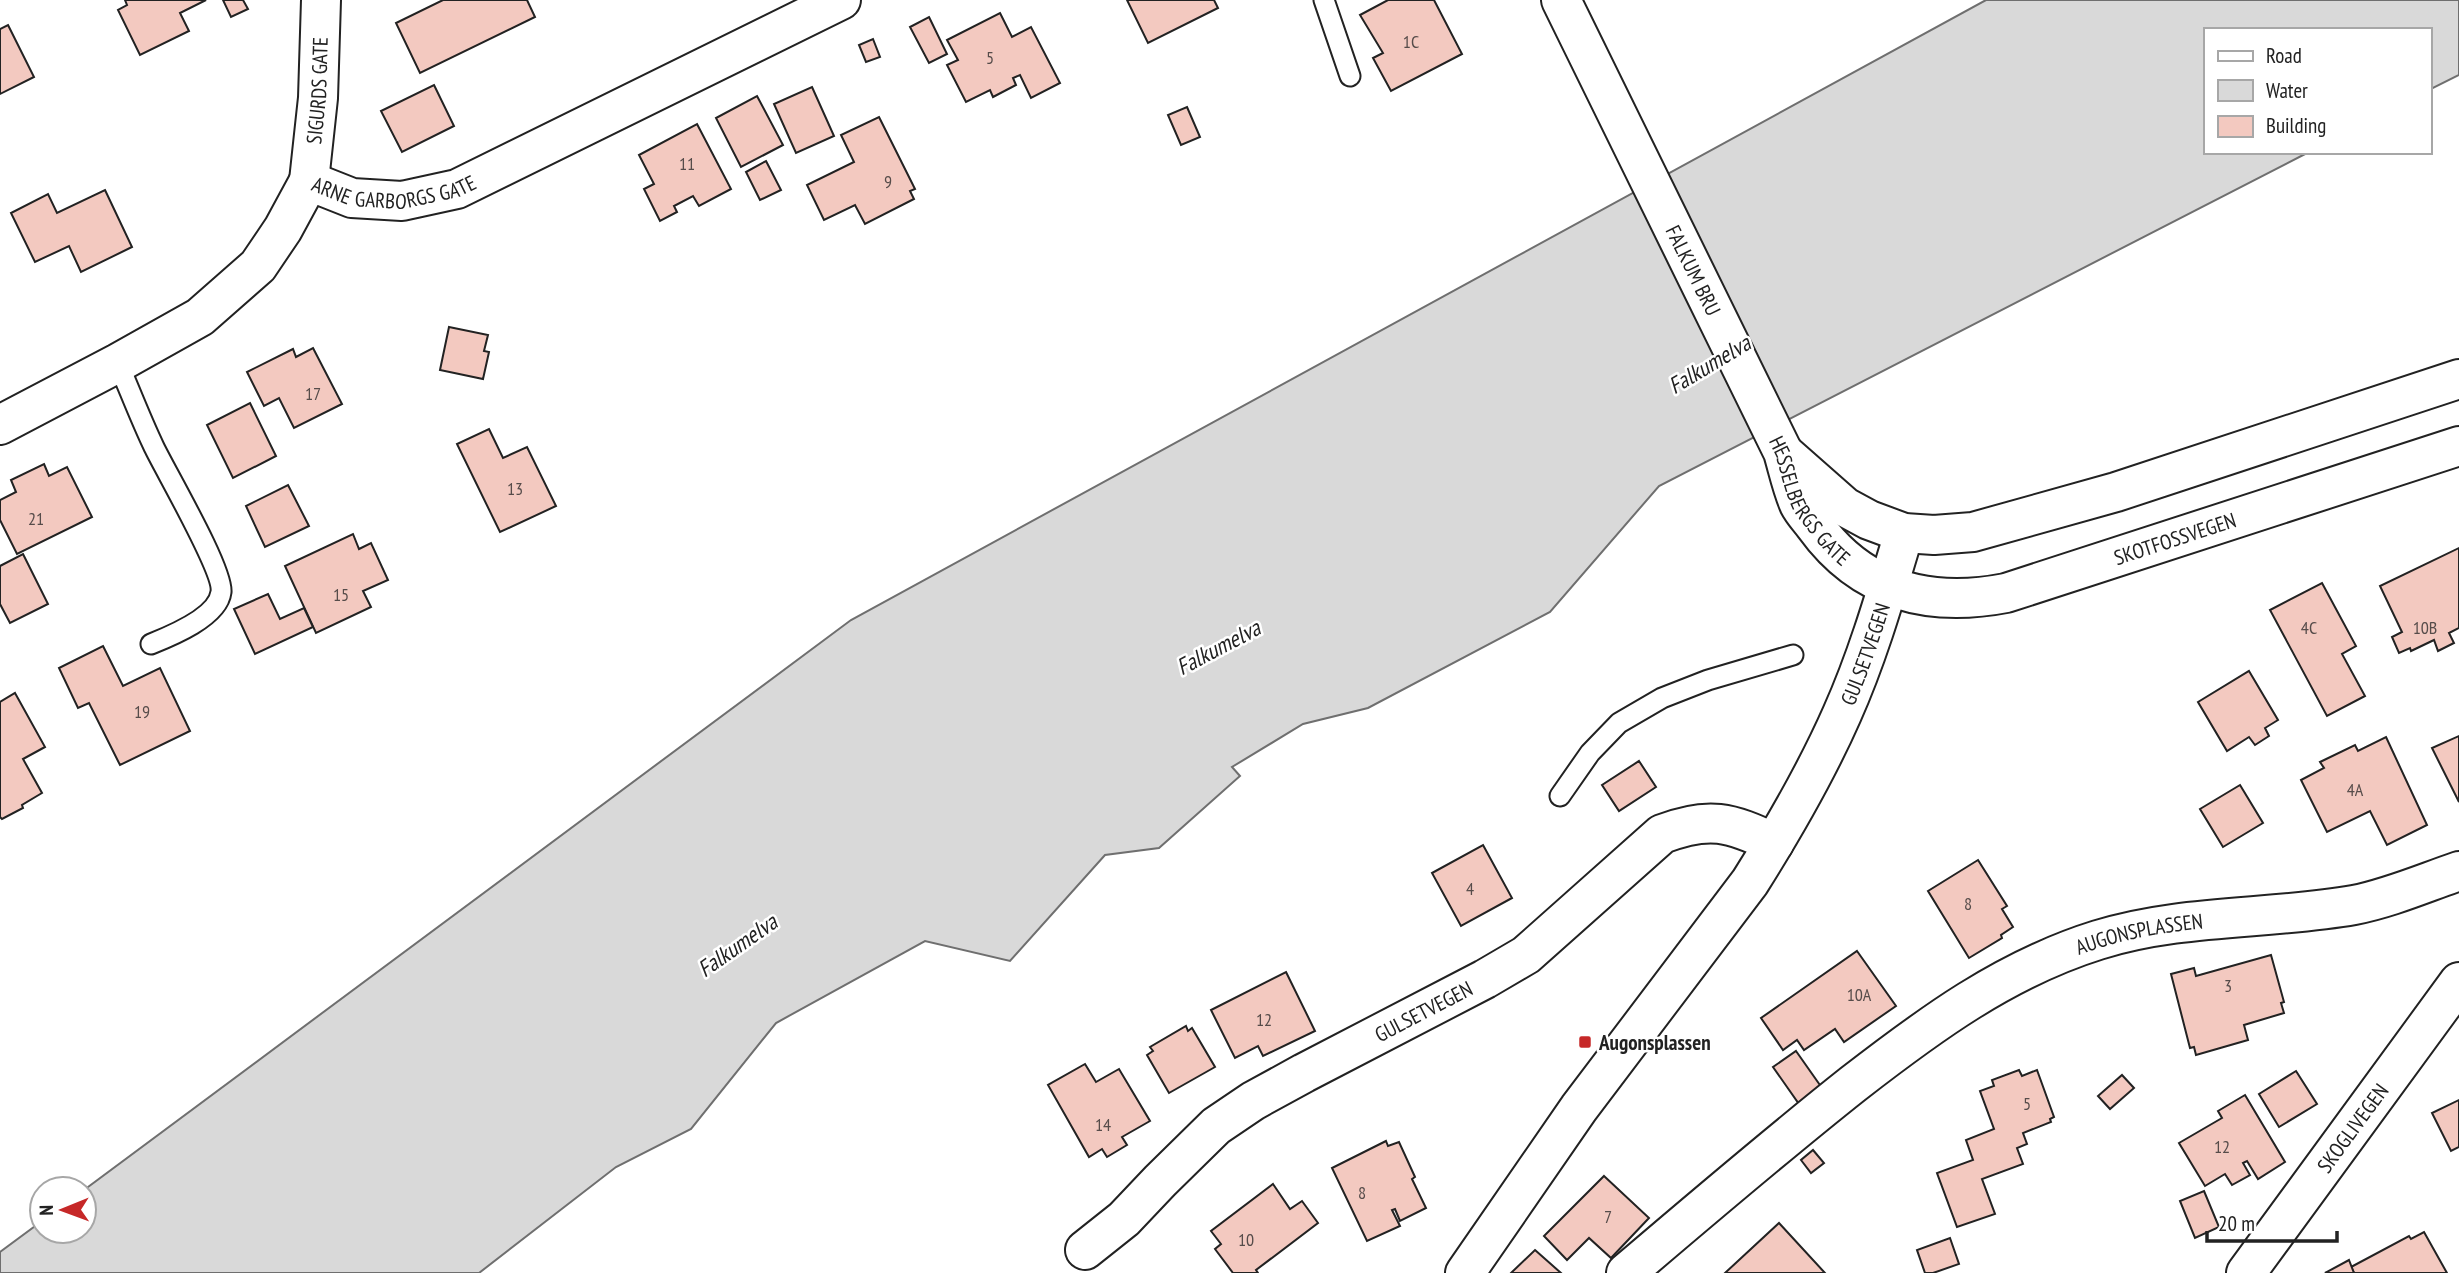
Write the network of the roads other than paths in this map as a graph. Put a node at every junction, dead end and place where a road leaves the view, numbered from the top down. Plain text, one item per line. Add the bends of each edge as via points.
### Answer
1 (321, 0) edge
2 (841, 0) edge
3 (1324, 0) edge
4 (1561, 0) edge
5 (1350, 76) dead end
6 (309, 181) junction
7 (118, 363) junction
8 (2459, 379) edge
9 (0, 425) edge
10 (2459, 446) edge
11 (1783, 452) junction
12 (1904, 533) junction
13 (1888, 586) junction
14 (151, 644) dead end
15 (1793, 655) dead end
16 (1560, 796) dead end
17 (1774, 843) junction
18 (2459, 871) edge
19 (2459, 982) edge
20 (1085, 1250) dead end
21 (1465, 1273) edge
22 (1626, 1273) edge
23 (2246, 1273) edge

1 - 6 street, SIGURDS GATE
2 - 6 street, ARNE GARBORGS GATE via 457,189 402,201 352,198
3 - 5 lane
4 - 11 street, FALKUM BRU
6 - 7 street, ARNE GARBORGS GATE via 258,266 200,317
7 - 9 street, ARNE GARBORGS GATE
7 - 14 lane via 153,446 209,554 221,592 216,607
8 - 12 street via 2015,521 1973,532
10 - 13 street, SKOTFOSSVEGEN via 2006,593 1926,598
11 - 12 street, HESSELBERGS GATE via 1845,507
11 - 13 street, HESSELBERGS GATE via 1799,504 1828,544 1857,570
12 - 13 street, GULSETVEGEN
13 - 17 street, GULSETVEGEN via 1842,713
15 - 16 lane via 1708,680 1662,698 1619,723 1590,753
17 - 20 street, GULSETVEGEN via 1742,828 1707,822 1662,834 1526,955 1253,1101 1216,1126 1124,1219
17 - 21 street, GULSETVEGEN via 1750,882 1579,1108
18 - 22 street, AUGONSPLASSEN via 2355,905 2207,919 2099,939 2014,974 1911,1039
19 - 23 street, SKOGLIVEGEN

